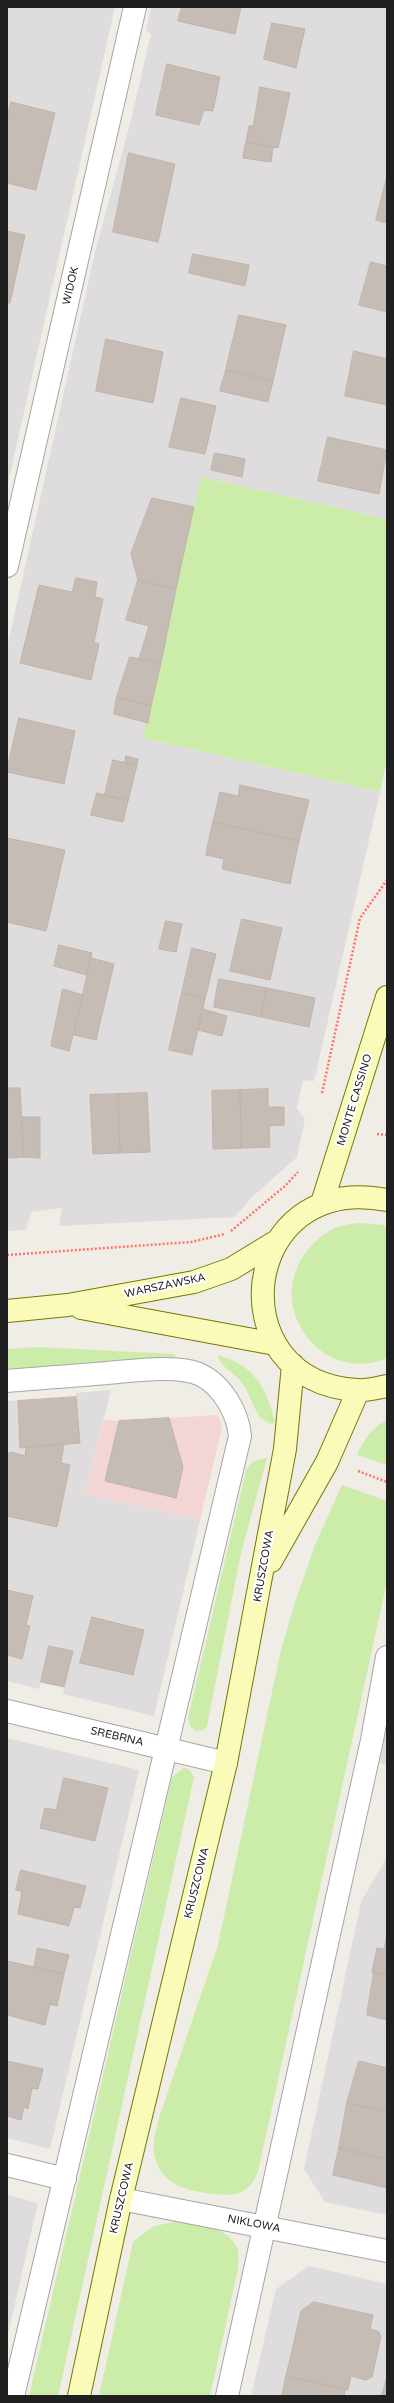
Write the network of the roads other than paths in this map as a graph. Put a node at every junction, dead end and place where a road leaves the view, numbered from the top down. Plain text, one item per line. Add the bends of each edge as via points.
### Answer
1 (135, 7) edge
2 (7, 566) edge
3 (387, 997) edge
4 (387, 1200) edge
5 (322, 1203) junction
6 (277, 1241) junction
7 (68, 1305) junction
8 (7, 1311) edge
9 (275, 1344) junction
10 (293, 1365) junction
11 (7, 1381) edge
12 (387, 1386) edge
13 (358, 1391) junction
14 (263, 1576) junction
15 (387, 1657) edge
16 (7, 1711) edge
17 (164, 1748) junction
18 (226, 1763) junction
19 (7, 2165) edge
20 (65, 2179) junction
21 (121, 2198) junction
22 (263, 2225) junction
23 (387, 2251) edge
24 (13, 2396) edge
25 (79, 2396) edge
26 (227, 2396) edge

1 - 2 street, WIDOK
3 - 5 main road, MONTE CASSINO
4 - 5 main road via 367,1196 344,1197
5 - 6 main road via 297,1218
6 - 7 main road, WARSZAWSKA via 231,1269 194,1282
6 - 9 main road via 262,1282 264,1310
7 - 8 main road, WARSZAWSKA
7 - 9 main road, WARSZAWSKA
9 - 10 main road
10 - 13 main road via 312,1379 335,1388
10 - 14 main road, KRUSZCOWA via 285,1449
11 - 17 street via 171,1369 200,1374 214,1383 235,1415 240,1436
12 - 13 main road
13 - 14 main road via 327,1462
14 - 18 main road, KRUSZCOWA
15 - 22 street via 372,1740
16 - 17 street, SREBRNA
17 - 18 street, SREBRNA
17 - 20 street
18 - 21 main road, KRUSZCOWA
19 - 20 street
20 - 24 street
21 - 22 street, NIKLOWA
21 - 25 main road, KRUSZCOWA
22 - 23 street, NIKLOWA
22 - 26 street

